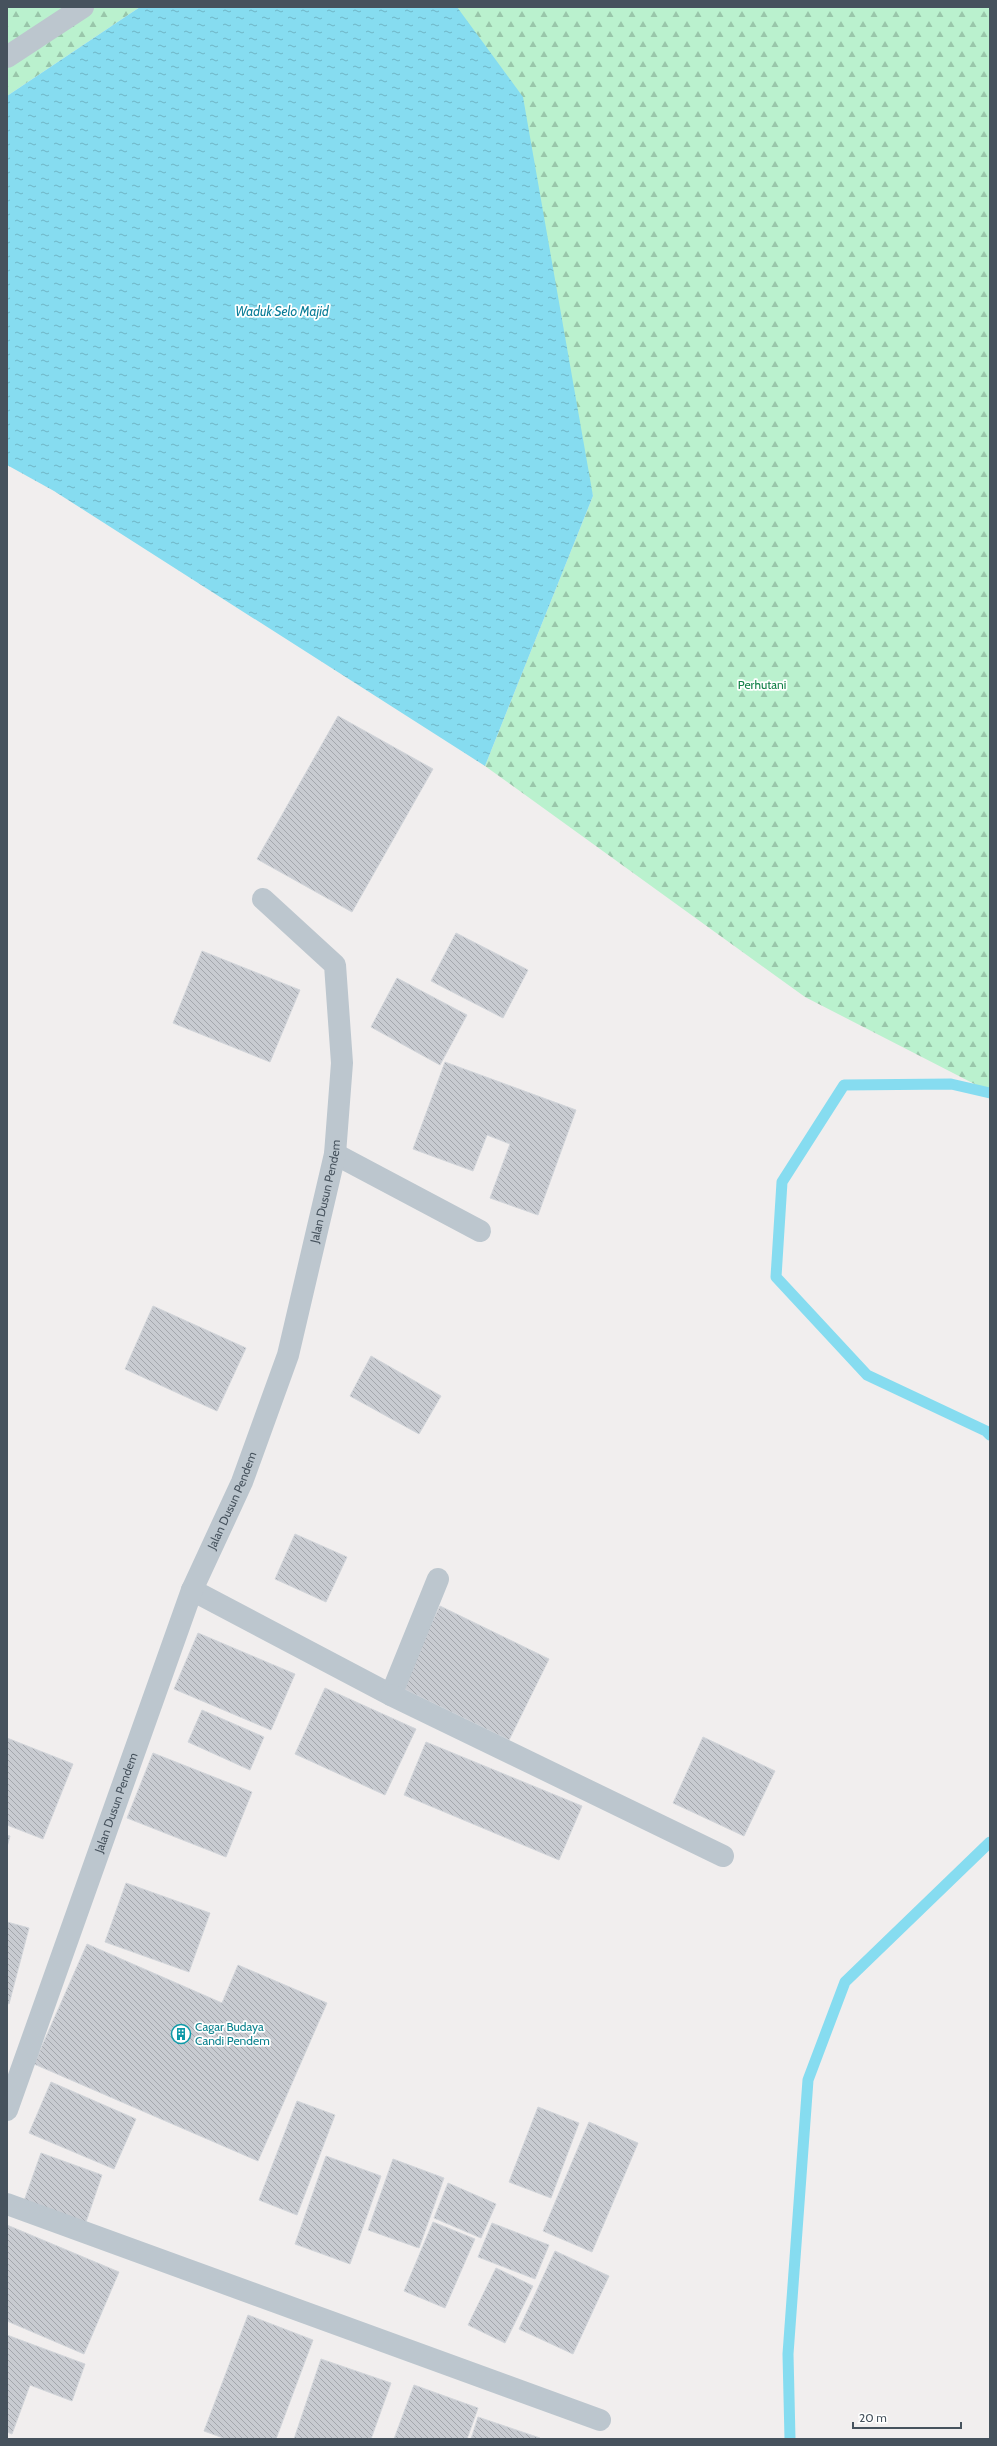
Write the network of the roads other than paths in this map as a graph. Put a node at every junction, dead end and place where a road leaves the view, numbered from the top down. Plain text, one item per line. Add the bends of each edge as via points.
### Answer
1 (83, 7) edge
2 (7, 57) edge
3 (263, 898) dead end
4 (335, 1154) junction
5 (480, 1231) dead end
6 (438, 1579) dead end
7 (192, 1590) junction
8 (391, 1695) junction
9 (724, 1856) dead end
10 (7, 2110) edge
11 (7, 2204) edge
12 (600, 2420) dead end

1 - 2 street
3 - 4 street, Jalan Dusun Pendem via 335,965 342,1063
4 - 5 street
4 - 7 street, Jalan Dusun Pendem via 288,1355 242,1482
6 - 8 street
7 - 8 street
7 - 10 street, Jalan Dusun Pendem
8 - 9 street
11 - 12 street

